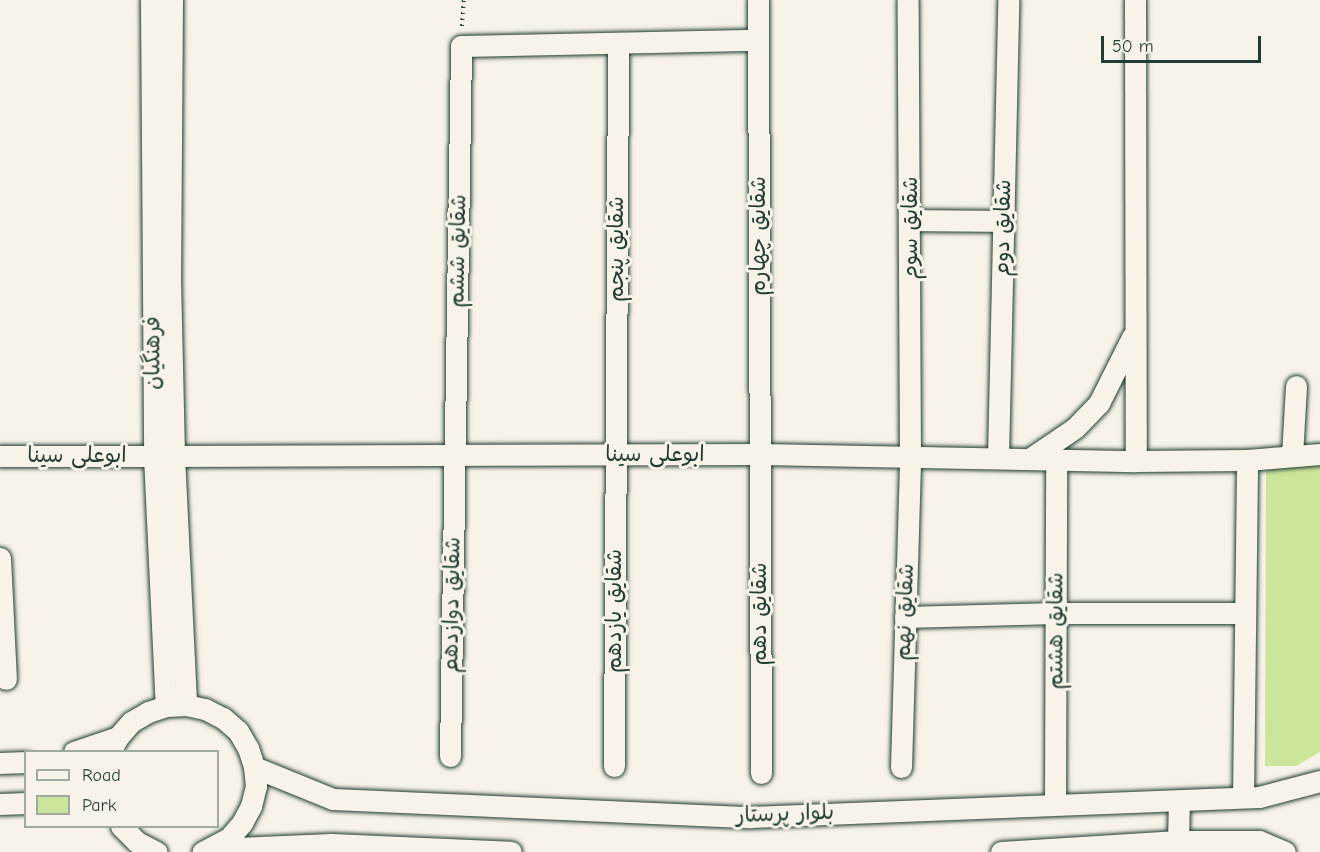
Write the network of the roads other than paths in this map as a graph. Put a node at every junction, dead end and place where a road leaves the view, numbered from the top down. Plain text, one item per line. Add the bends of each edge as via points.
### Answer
1 (151, 0) edge
2 (172, 0) edge
3 (908, 0) edge
4 (1008, 0) edge
5 (1135, 0) edge
6 (758, 9) edge
7 (758, 40) junction
8 (618, 43) junction
9 (910, 220) junction
10 (1004, 221) junction
11 (1136, 328) junction
12 (1296, 386) dead end
13 (760, 454) junction
14 (1320, 454) edge
15 (455, 455) junction
16 (616, 455) junction
17 (0, 456) edge
18 (164, 456) junction
19 (1292, 456) junction
20 (910, 457) junction
21 (998, 457) junction
22 (1030, 458) junction
23 (1056, 459) junction
24 (1247, 460) junction
25 (1136, 461) junction
26 (0, 558) edge
27 (1056, 613) junction
28 (1245, 613) junction
29 (905, 617) junction
30 (6, 679) dead end
31 (176, 705) junction
32 (114, 744) edge
33 (84, 750) edge
34 (450, 756) dead end
35 (24, 762) edge
36 (0, 763) edge
37 (614, 766) dead end
38 (254, 767) junction
39 (901, 767) dead end
40 (761, 773) dead end
41 (1320, 781) edge
42 (1243, 797) junction
43 (1179, 801) junction
44 (24, 803) edge
45 (0, 804) edge
46 (1055, 804) junction
47 (121, 828) edge
48 (1178, 842) junction
49 (207, 850) edge
50 (155, 852) edge
51 (511, 852) edge
52 (1001, 852) edge
53 (1285, 852) edge

1 - 18 street, فرهنگیان
2 - 18 street, فرهنگیان
3 - 9 street, شقایق سوم
4 - 10 street, شقایق دوم
5 - 11 street
6 - 7 street, شقایق چهارم
7 - 8 street
7 - 13 street, شقایق چهارم
8 - 15 street, شقایق ششم via 461,46
8 - 16 street, شقایق پنجم
9 - 10 street
9 - 20 street, شقایق سوم
10 - 21 street, شقایق دوم
11 - 22 street via 1100,403 1075,428
11 - 25 street
12 - 19 street
13 - 16 street, ابوعلی سینا
13 - 20 street, ابوعلی سینا
13 - 40 street, شقایق دهم
14 - 19 street, ابوعلی سینا
15 - 16 street, ابوعلی سینا
15 - 18 street, ابوعلی سینا
15 - 34 street, شقایق دوازدهم
16 - 37 street, شقایق یازدهم
17 - 18 street, ابوعلی سینا
18 - 31 street, فرهنگیان
19 - 24 street, ابوعلی سینا
20 - 21 street, ابوعلی سینا
20 - 29 street, شقایق نهم
21 - 22 street, ابوعلی سینا
22 - 23 street, ابوعلی سینا
23 - 25 street, ابوعلی سینا
23 - 27 street, شقایق هشتم
24 - 25 street, ابوعلی سینا
24 - 28 street
26 - 30 street
27 - 28 street
27 - 29 street
27 - 46 street, شقایق هشتم
28 - 42 street
29 - 39 street, شقایق نهم
31 - 32 street via 148,712 131,722
31 - 38 street via 205,709 230,724 248,748
32 - 33 street
35 - 36 street
38 - 46 street, بلوار پرستار via 333,799 590,812 750,817
38 - 49 street via 256,786 242,823 229,838
41 - 42 street, بلوار پرستار via 1259,797
42 - 43 street, بلوار پرستار
43 - 46 street, بلوار پرستار
43 - 48 street
44 - 45 street
47 - 50 street
48 - 52 street
48 - 53 street via 1258,841
49 - 51 street via 331,843

